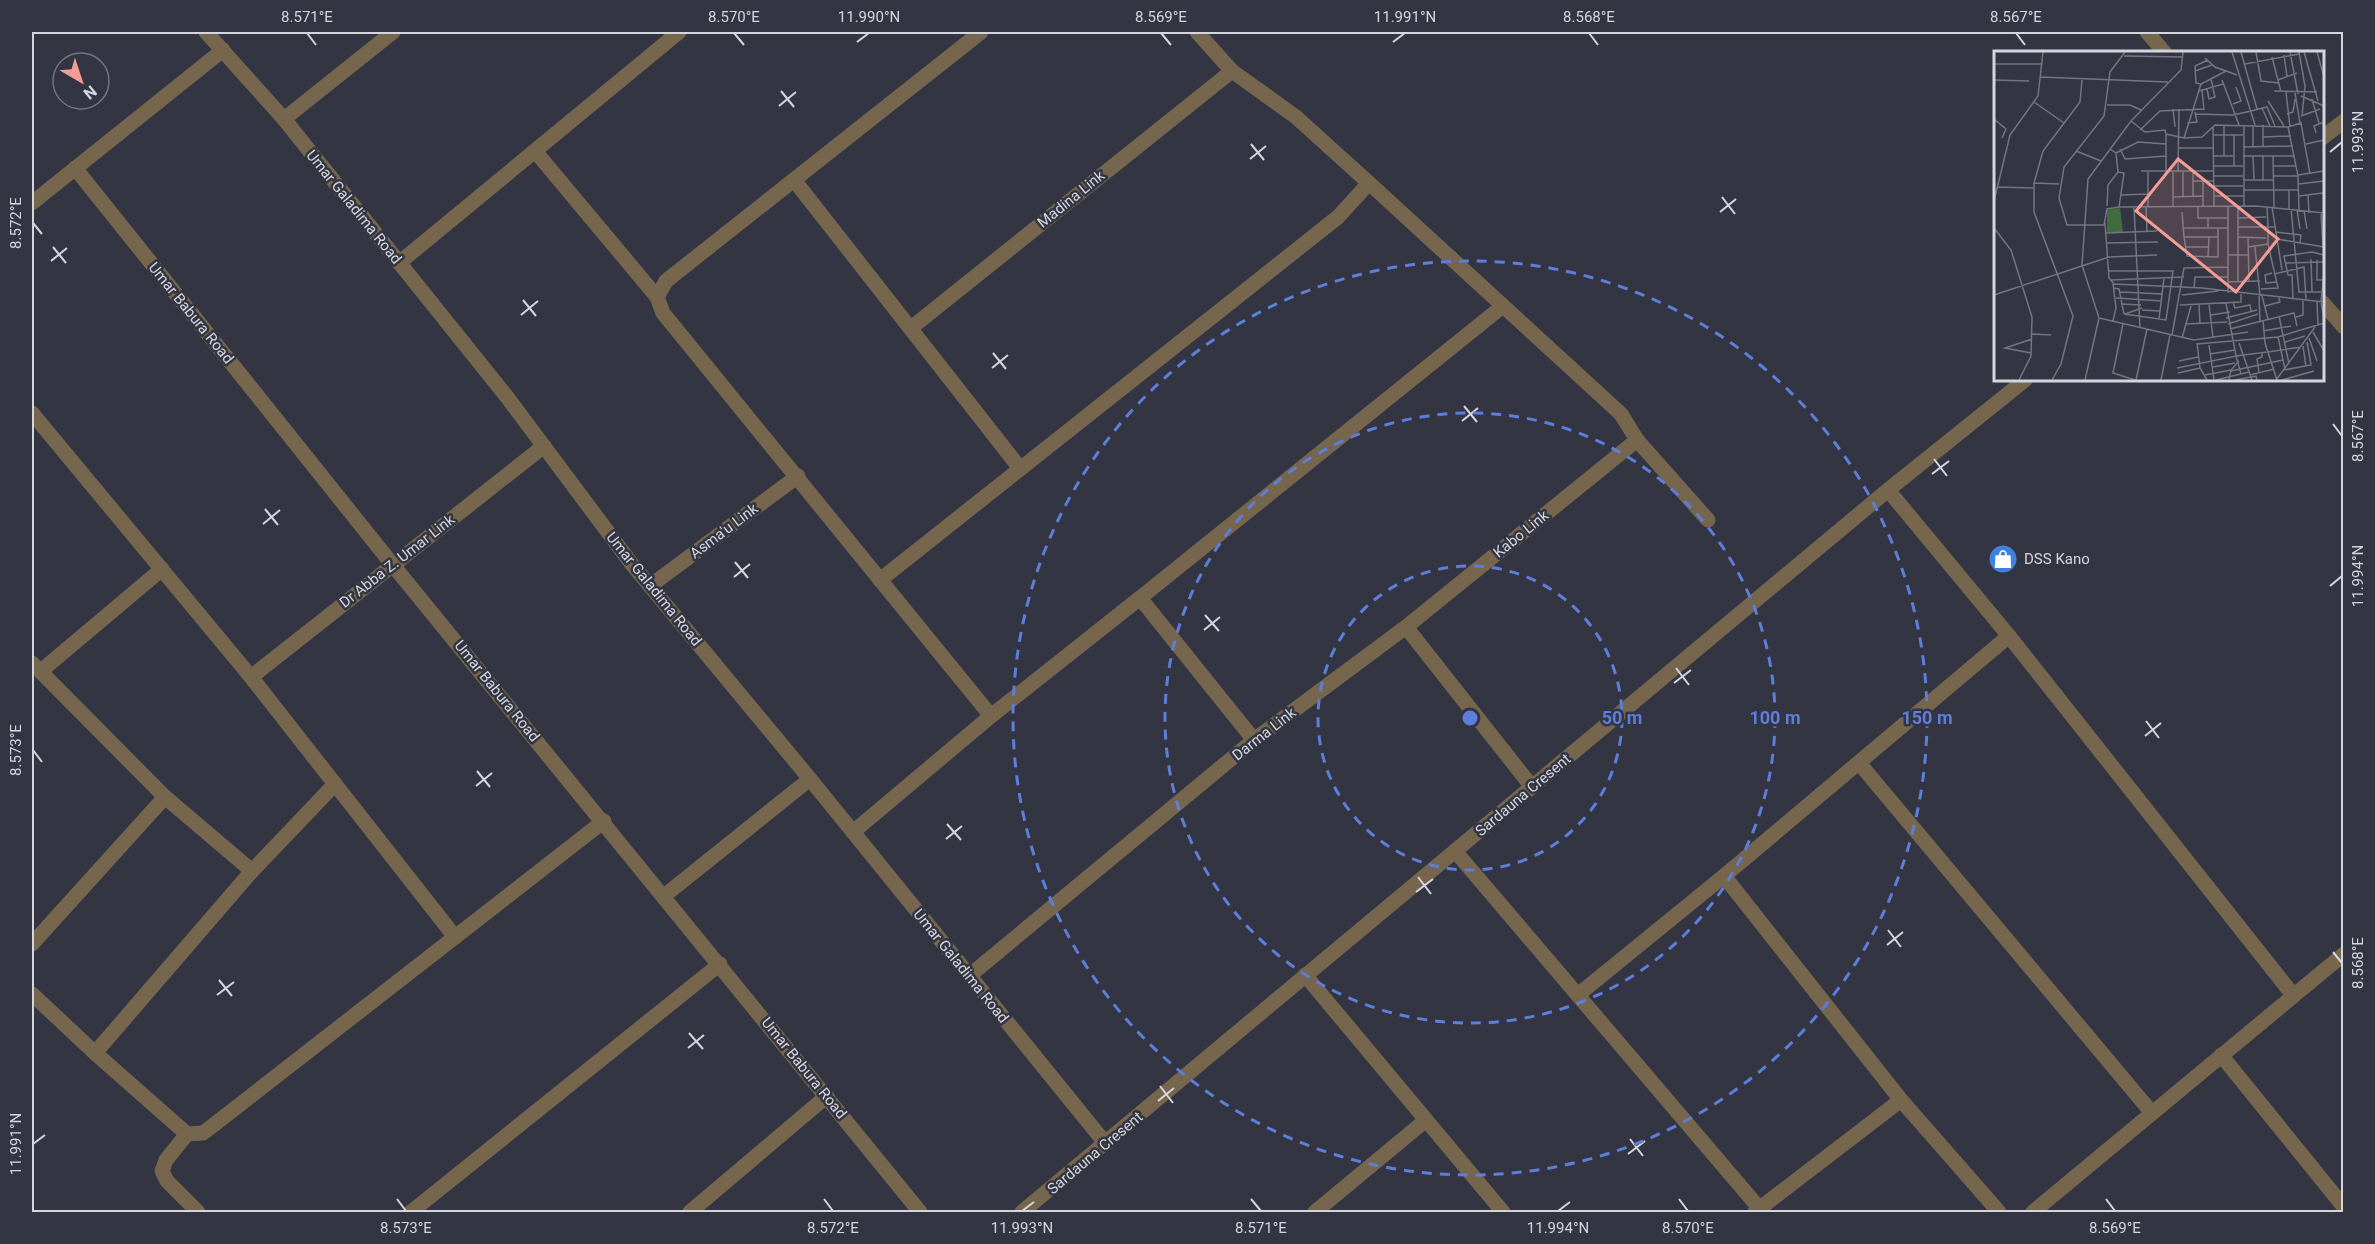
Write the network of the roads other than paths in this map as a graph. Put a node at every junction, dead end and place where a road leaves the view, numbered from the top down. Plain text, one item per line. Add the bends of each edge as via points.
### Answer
1 (206, 32) edge
2 (393, 32) edge
3 (679, 32) edge
4 (981, 32) edge
5 (1197, 32) edge
6 (2147, 32) edge
7 (223, 50) junction
8 (2163, 51) edge
9 (1232, 71) junction
10 (284, 120) junction
11 (2343, 121) edge
12 (2324, 136) edge
13 (535, 151) junction
14 (75, 168) junction
15 (794, 180) junction
16 (1369, 183) junction
17 (32, 203) edge
18 (399, 263) junction
19 (657, 297) junction
20 (2324, 304) edge
21 (1503, 306) junction
22 (911, 327) junction
23 (2343, 327) edge
24 (2024, 381) edge
25 (32, 413) edge
26 (1637, 440) junction
27 (544, 446) junction
28 (1019, 467) junction
29 (798, 476) junction
30 (1888, 490) junction
31 (1708, 520) dead end
32 (392, 564) junction
33 (162, 569) junction
34 (880, 580) junction
35 (650, 586) junction
36 (1140, 598) junction
37 (1406, 627) junction
38 (2009, 636) junction
39 (36, 667) edge
40 (251, 677) junction
41 (991, 716) junction
42 (1254, 740) junction
43 (1859, 763) junction
44 (810, 779) junction
45 (335, 784) junction
46 (1532, 787) junction
47 (165, 797) junction
48 (604, 821) junction
49 (853, 832) junction
50 (1455, 851) junction
51 (252, 871) junction
52 (1724, 876) junction
53 (664, 896) junction
54 (455, 937) junction
55 (32, 944) edge
56 (2343, 954) edge
57 (720, 964) junction
58 (1305, 975) junction
59 (969, 976) junction
60 (32, 994) edge
61 (1579, 994) junction
62 (2292, 994) junction
63 (95, 1053) junction
64 (2221, 1055) junction
65 (827, 1096) junction
66 (1901, 1100) junction
67 (2152, 1113) junction
68 (1426, 1120) junction
69 (187, 1134) junction
70 (1106, 1144) junction
71 (2343, 1207) edge
72 (1757, 1211) edge
73 (198, 1212) edge
74 (411, 1212) edge
75 (690, 1212) edge
76 (920, 1212) edge
77 (1022, 1212) edge
78 (1315, 1212) edge
79 (1503, 1212) edge
80 (1999, 1212) edge
81 (2033, 1212) edge

1 - 7 street, Umar Galadima Road
2 - 10 street
3 - 13 street
4 - 15 street
5 - 9 street
6 - 8 street
7 - 10 street, Umar Galadima Road
7 - 14 street
9 - 16 street via 1296,117
9 - 22 street, Madina Link
10 - 18 street, Umar Galadima Road
11 - 12 street
13 - 18 street
13 - 19 street
14 - 17 street
14 - 32 street, Umar Babura Road
15 - 19 street via 666,281
15 - 22 street
16 - 21 street
16 - 28 street via 1338,217
18 - 27 street, Umar Galadima Road
19 - 29 street via 663,313
20 - 23 street
21 - 26 street via 1622,414
21 - 36 street
22 - 28 street
24 - 30 street, Sardauna Cresent
25 - 33 street
26 - 31 street
26 - 37 street, Kabo Link
27 - 32 street, Dr Abba Z. Umar Link
27 - 35 street, Umar Galadima Road
28 - 34 street
29 - 34 street
29 - 35 street, Asma'u Link
30 - 38 street
30 - 46 street, Sardauna Cresent
32 - 40 street, Dr Abba Z. Umar Link
32 - 48 street, Umar Babura Road
33 - 39 street
33 - 40 street
34 - 41 street
35 - 44 street, Umar Galadima Road
36 - 41 street
36 - 42 street
37 - 42 street, Darma Link
37 - 46 street
38 - 43 street
38 - 62 street
39 - 47 street
40 - 45 street
41 - 49 street
42 - 59 street, Darma Link
43 - 52 street
43 - 67 street
44 - 49 street, Umar Galadima Road
44 - 53 street
45 - 51 street
45 - 54 street
46 - 50 street, Sardauna Cresent
47 - 51 street
47 - 55 street
48 - 53 street, Umar Babura Road
48 - 54 street
49 - 59 street, Umar Galadima Road
50 - 58 street, Sardauna Cresent
50 - 61 street
51 - 63 street
52 - 61 street
52 - 66 street
53 - 57 street, Umar Babura Road
54 - 69 street via 211,1127 202,1133
56 - 62 street
57 - 65 street, Umar Babura Road
57 - 74 street
58 - 68 street
58 - 70 street, Sardauna Cresent
59 - 70 street, Umar Galadima Road
60 - 63 street
61 - 72 street
62 - 64 street
63 - 69 street
64 - 67 street
64 - 71 street
65 - 75 street
65 - 76 street, Umar Babura Road
66 - 72 street
66 - 80 street
67 - 81 street
68 - 78 street
68 - 79 street
69 - 73 street via 162,1171
70 - 77 street, Sardauna Cresent

